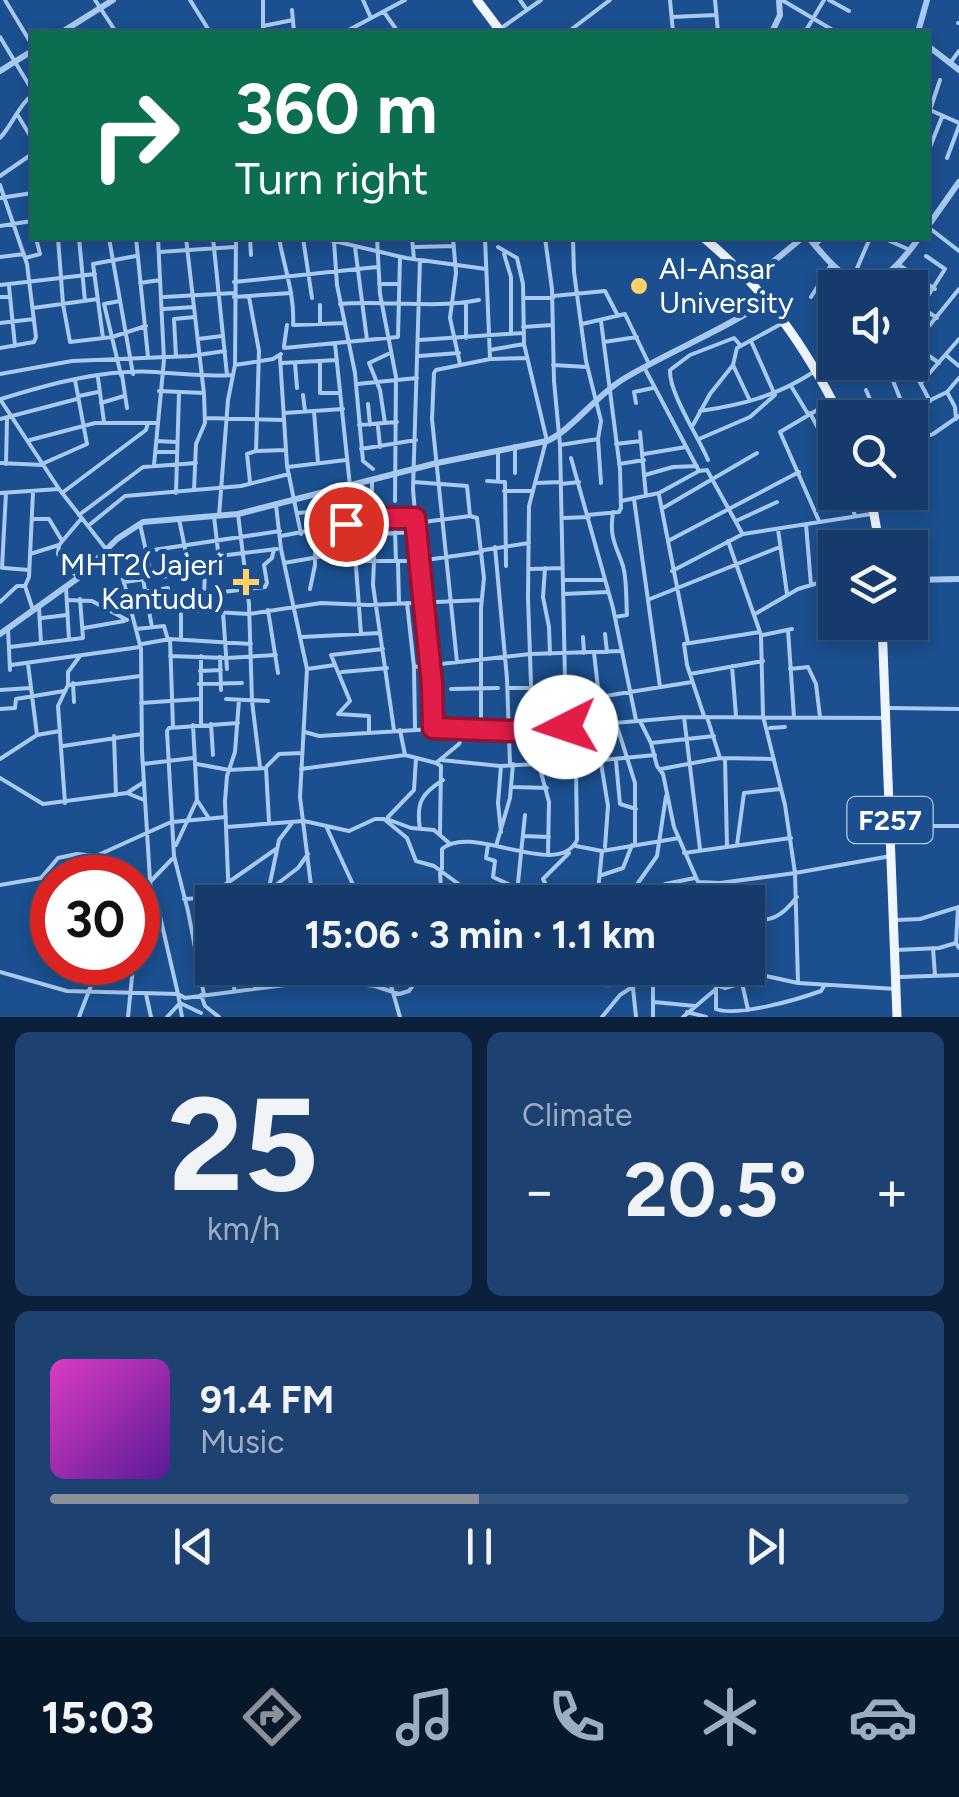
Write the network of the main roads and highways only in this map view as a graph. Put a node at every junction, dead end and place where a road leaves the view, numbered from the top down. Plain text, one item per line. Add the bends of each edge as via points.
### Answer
1 (480, 0) edge
2 (501, 30) edge
3 (709, 240) edge
4 (753, 279) junction
5 (831, 400) edge
6 (833, 400) edge
7 (885, 640) edge
8 (887, 712) junction
9 (898, 1017) edge

1 - 2 main road
3 - 4 main road
4 - 5 main road
4 - 6 main road via 784,314
7 - 8 main road, F257
8 - 9 main road, F257
8 - 9 main road, F257

